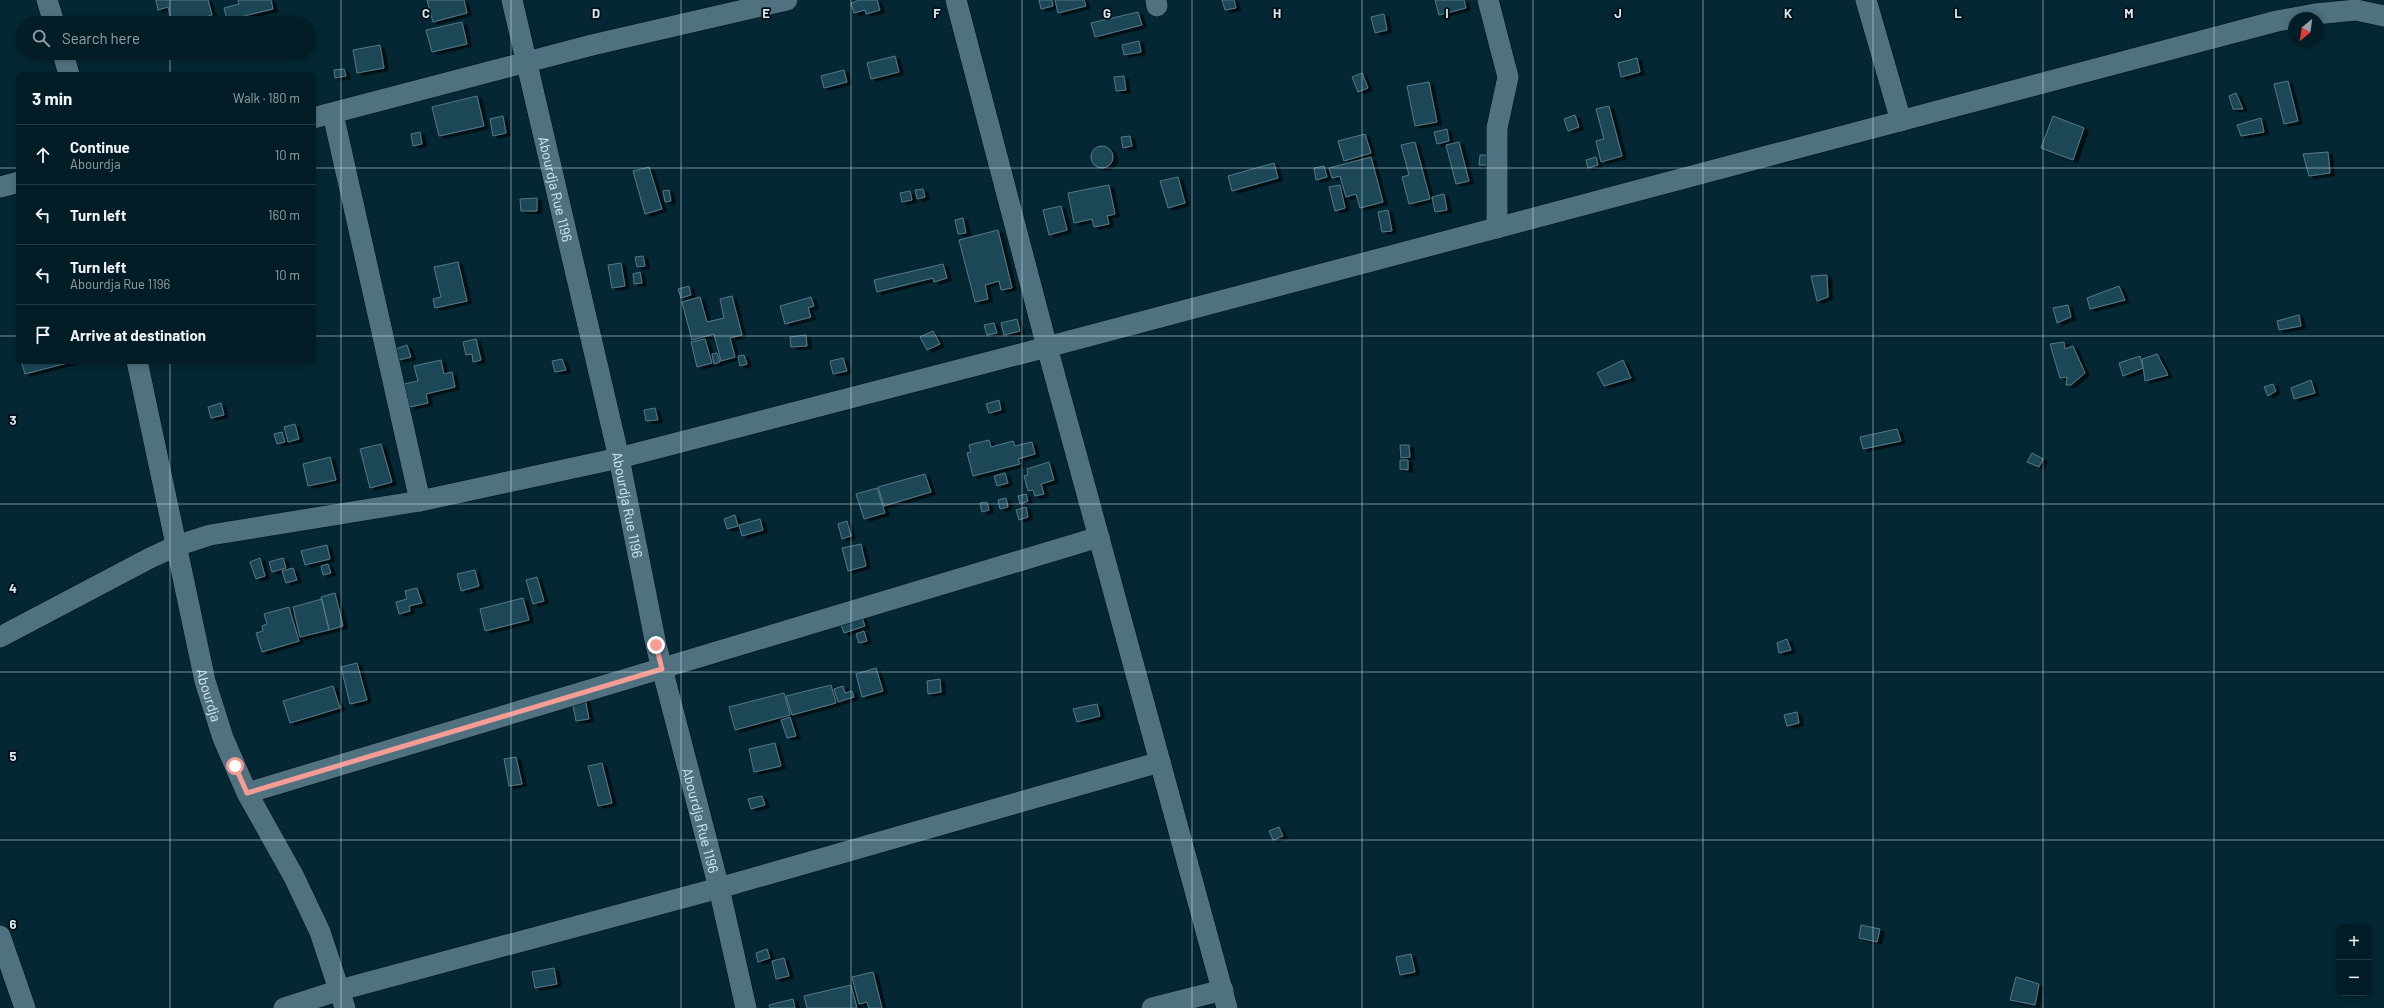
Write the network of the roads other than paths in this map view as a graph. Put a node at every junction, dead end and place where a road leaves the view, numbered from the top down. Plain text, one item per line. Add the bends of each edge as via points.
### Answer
1 (47, 0) edge
2 (512, 0) edge
3 (787, 0) edge
4 (956, 0) edge
5 (1488, 0) edge
6 (1866, 0) edge
7 (52, 16) edge
8 (2384, 16) edge
9 (65, 60) edge
10 (527, 62) junction
11 (68, 72) edge
12 (323, 116) edge
13 (1901, 121) junction
14 (16, 183) edge
15 (0, 187) edge
16 (1497, 228) junction
17 (1047, 347) junction
18 (138, 364) edge
19 (619, 458) junction
20 (420, 501) junction
21 (1099, 537) junction
22 (176, 546) junction
23 (0, 637) edge
24 (662, 669) junction
25 (1160, 762) junction
26 (247, 793) junction
27 (719, 888) junction
28 (0, 936) edge
29 (343, 999) edge
30 (1225, 999) edge
31 (25, 1008) edge
32 (284, 1008) edge
33 (746, 1008) edge
34 (1152, 1008) edge

1 - 7 street
2 - 10 street, Abourdja Rue 1196
3 - 10 street
4 - 17 street
5 - 16 street via 1508,76 1497,128
6 - 13 street
8 - 13 street via 2356,10 2277,20
9 - 11 street
10 - 12 street
10 - 19 street, Abourdja Rue 1196
12 - 20 street
13 - 16 street
14 - 15 street
16 - 17 street
17 - 19 street
17 - 21 street
18 - 22 street, Abourdja
19 - 20 street
19 - 24 street, Abourdja Rue 1196
20 - 22 street via 210,535
21 - 24 street
21 - 25 street
22 - 23 street
22 - 26 street, Abourdja via 205,681 223,738
24 - 26 street
24 - 27 street, Abourdja Rue 1196
25 - 27 street
25 - 30 street
26 - 29 street, Abourdja via 308,904
27 - 29 street
27 - 33 street, Abourdja Rue 1196
28 - 31 street
29 - 32 street
30 - 34 street

